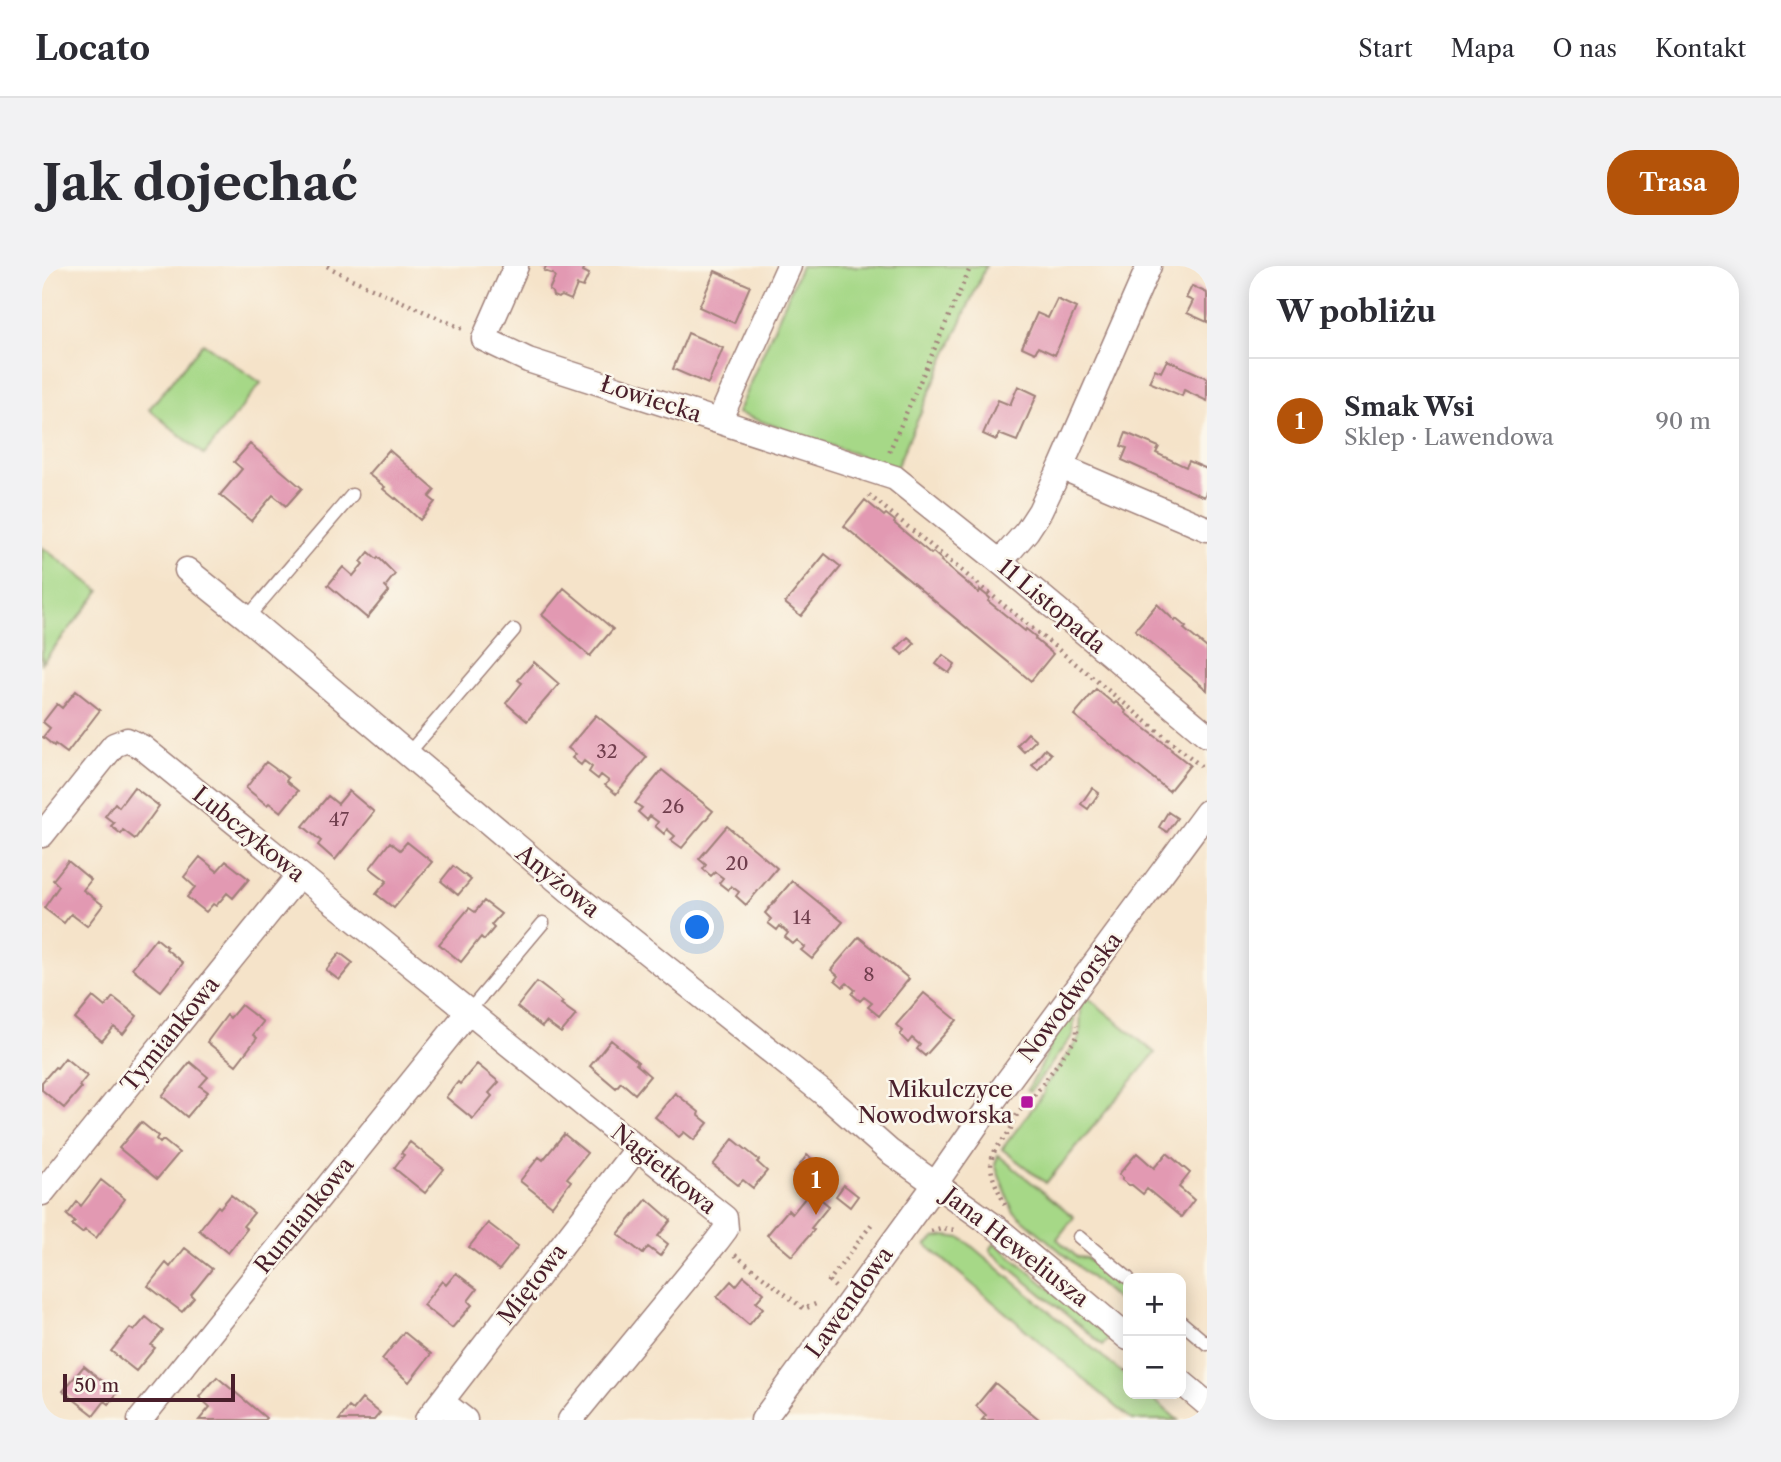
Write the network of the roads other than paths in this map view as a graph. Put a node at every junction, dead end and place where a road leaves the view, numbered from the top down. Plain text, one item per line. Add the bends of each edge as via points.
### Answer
1 (516, 266) edge
2 (789, 266) edge
3 (1149, 266) edge
4 (719, 421) junction
5 (1061, 467) junction
6 (880, 480) joint
7 (352, 495) dead end
8 (1207, 529) edge
9 (1000, 562) junction
10 (187, 570) dead end
11 (247, 618) junction
12 (514, 630) dead end
13 (1207, 735) edge
14 (407, 755) junction
15 (1207, 812) edge
16 (42, 835) edge
17 (299, 875) junction
18 (543, 923) dead end
19 (469, 1010) junction
20 (637, 1148) junction
21 (935, 1183) junction
22 (42, 1193) edge
23 (1079, 1237) dead end
24 (1123, 1274) edge
25 (1186, 1326) edge
26 (1126, 1336) edge
27 (1207, 1344) edge
28 (1186, 1386) edge
29 (1207, 1405) edge
30 (434, 1411) edge
31 (140, 1420) edge
32 (465, 1420) edge
33 (570, 1420) edge
34 (763, 1420) edge

1 - 4 street, Łowiecka via 484,339 528,360
2 - 4 street
3 - 5 street
4 - 6 street, Łowiecka
5 - 8 street
5 - 9 street via 1040,511
6 - 9 street, 11 Listopada
7 - 11 lane
9 - 13 street, 11 Listopada
10 - 11 street, Anyżowa
11 - 14 street, Anyżowa
12 - 14 lane
14 - 21 street, Anyżowa via 889,1151
15 - 21 street, Nowodworska
16 - 17 street, Lubczykowa via 114,745 127,740 142,747
17 - 19 street, Lubczykowa
17 - 22 street, Tymiankowa
18 - 19 lane
19 - 20 street, Nagietkowa
19 - 31 street, Rumiankowa
20 - 30 street, Miętowa
20 - 33 street, Nagietkowa via 725,1218 726,1229
21 - 26 street, Jana Heweliusza via 998,1229
21 - 34 street, Lawendowa
23 - 24 lane
25 - 27 lane
28 - 29 street
30 - 32 street

